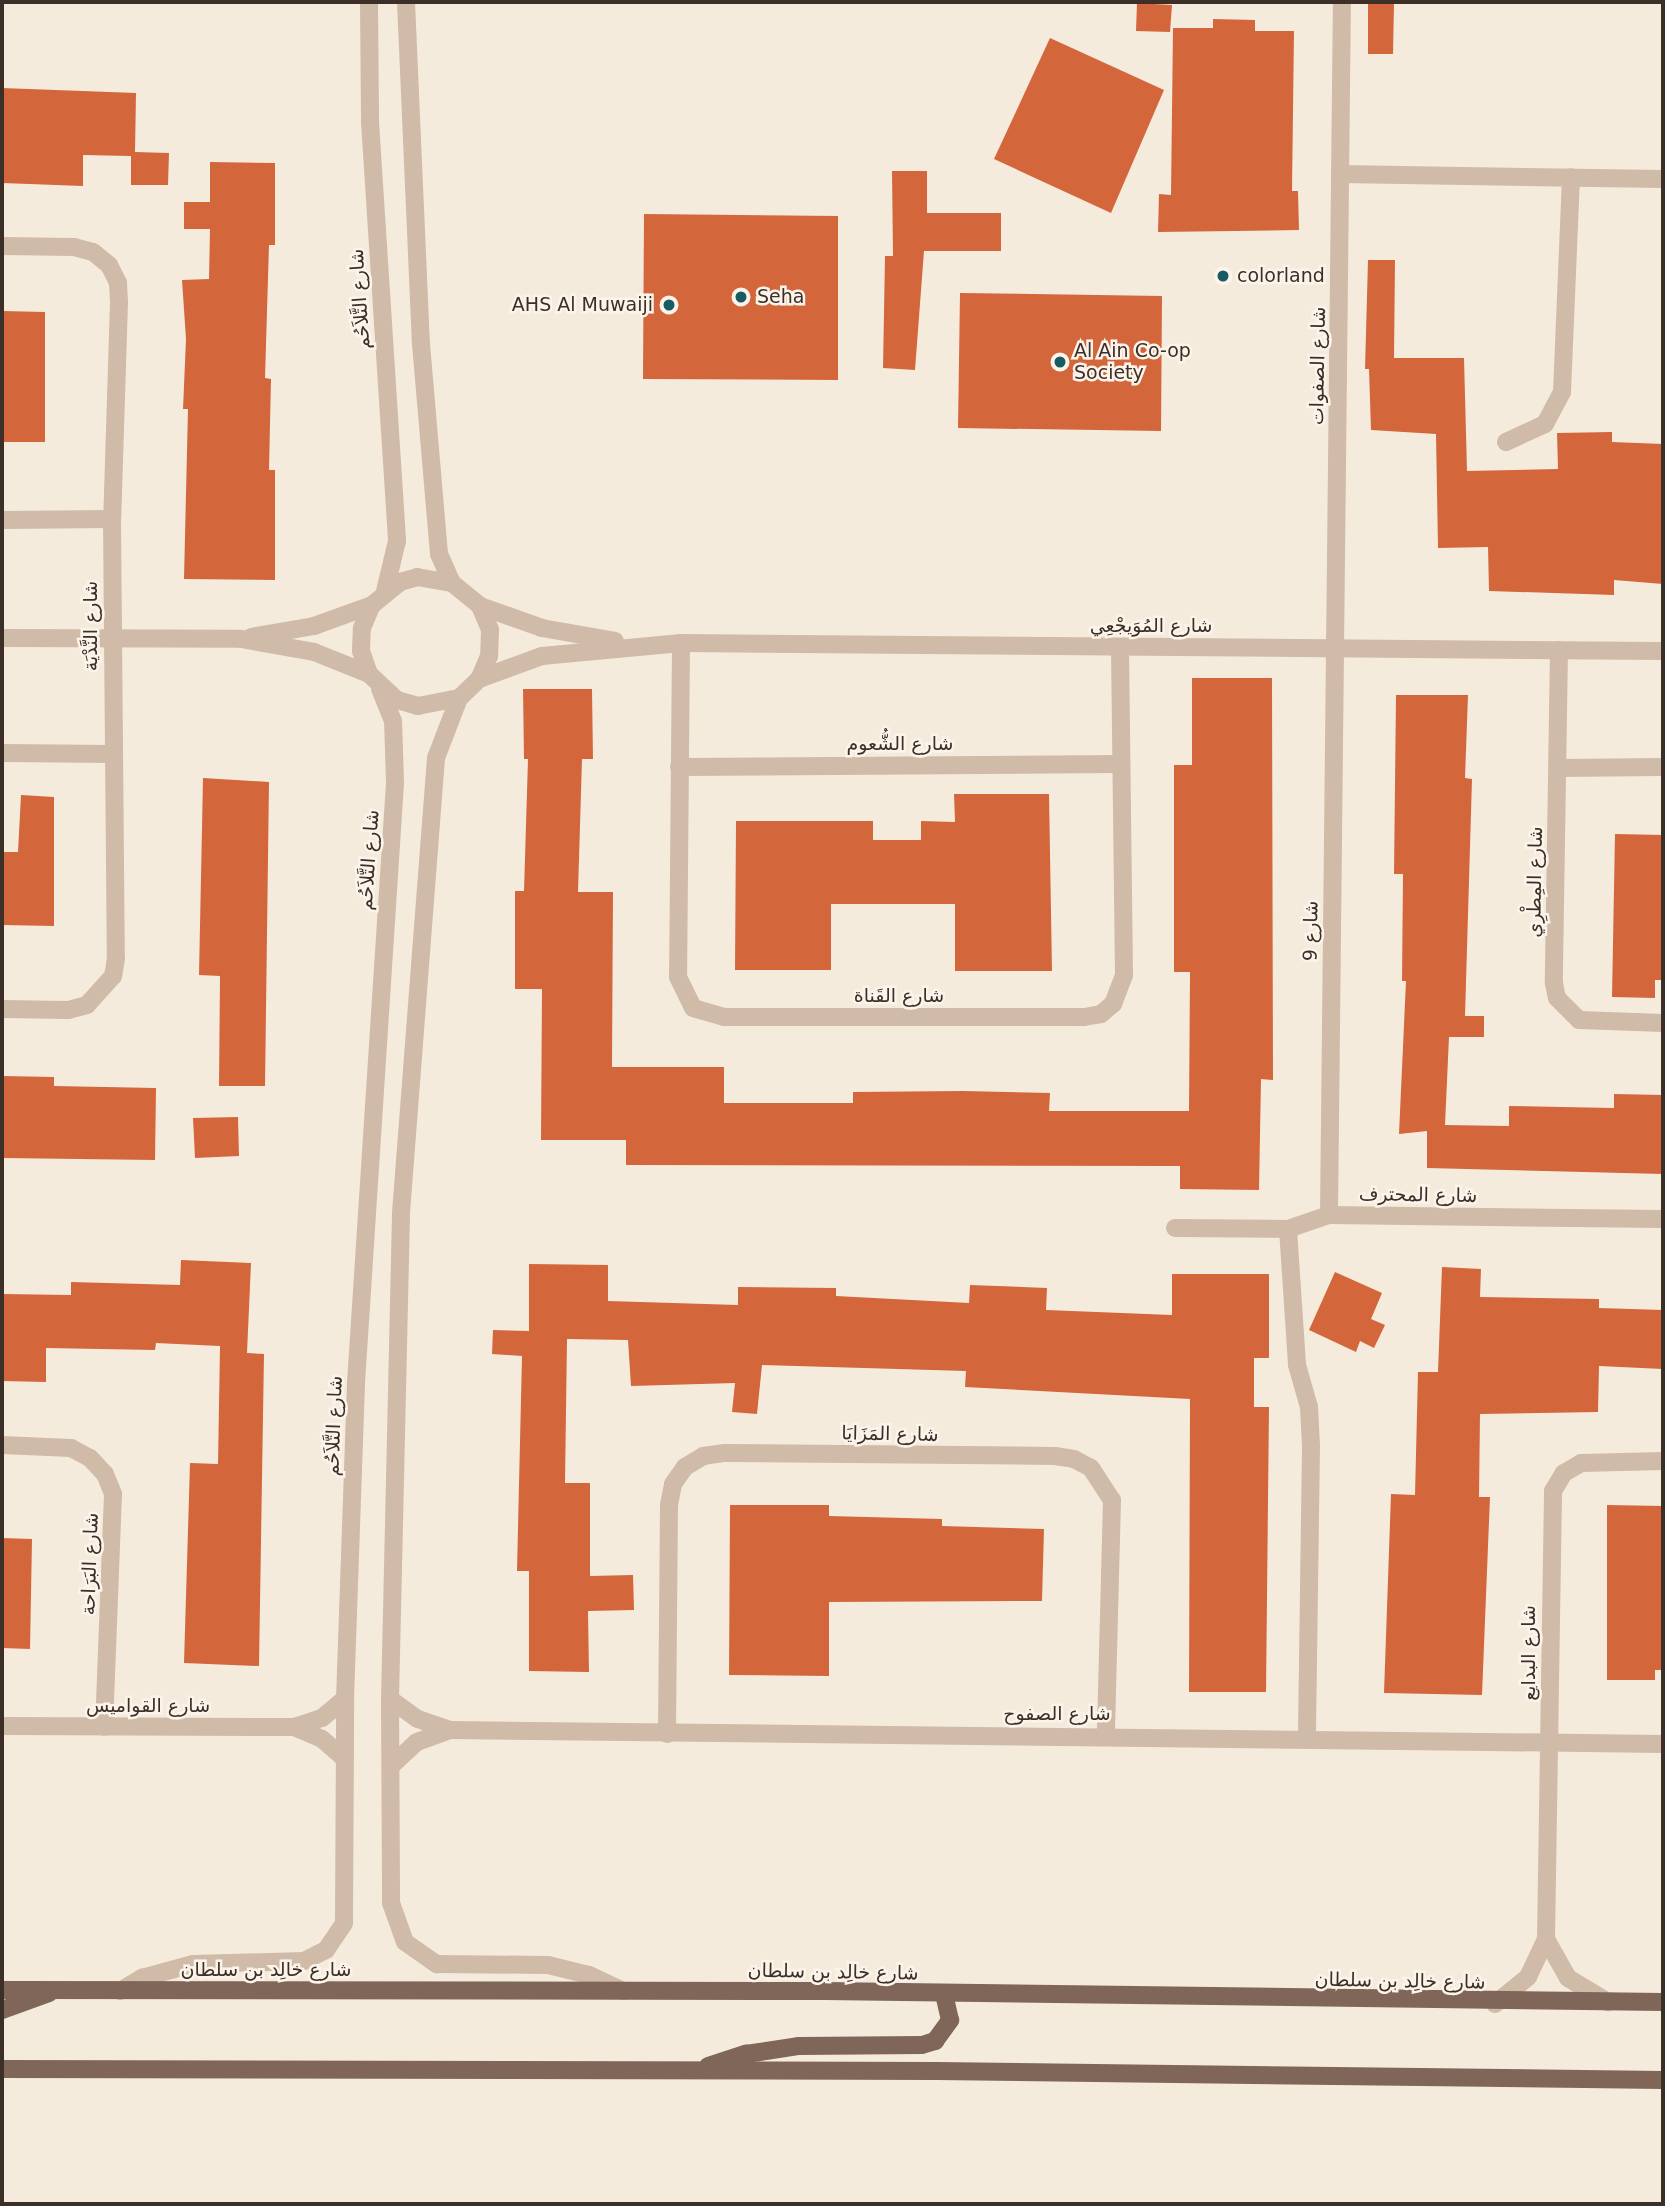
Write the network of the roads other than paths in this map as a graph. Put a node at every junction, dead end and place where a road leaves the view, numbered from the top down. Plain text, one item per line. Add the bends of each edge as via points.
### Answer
1 (369, 2) edge
2 (406, 2) edge
3 (1342, 2) edge
4 (1340, 174) junction
5 (1571, 177) junction
6 (1663, 179) edge
7 (2, 246) edge
8 (1506, 442) dead end
9 (112, 519) junction
10 (2, 520) edge
11 (453, 583) junction
12 (385, 591) junction
13 (372, 606) junction
14 (480, 606) junction
15 (2, 638) edge
16 (112, 639) junction
17 (241, 639) junction
18 (681, 643) junction
19 (639, 646) junction
20 (1336, 647) junction
21 (1120, 648) junction
22 (1559, 650) junction
23 (1663, 651) edge
24 (479, 679) junction
25 (375, 681) junction
26 (459, 698) junction
27 (2, 753) edge
28 (113, 754) junction
29 (1121, 764) junction
30 (679, 767) junction
31 (1663, 767) edge
32 (1559, 768) junction
33 (2, 1009) edge
34 (1663, 1023) edge
35 (1329, 1215) junction
36 (1663, 1219) edge
37 (1175, 1228) dead end
38 (1288, 1229) junction
39 (2, 1445) edge
40 (1663, 1461) edge
41 (345, 1699) junction
42 (390, 1699) junction
43 (2, 1726) edge
44 (104, 1727) junction
45 (294, 1727) junction
46 (450, 1730) junction
47 (667, 1734) junction
48 (1106, 1735) junction
49 (1307, 1740) junction
50 (1549, 1742) junction
51 (1663, 1744) edge
52 (345, 1759) junction
53 (391, 1766) junction
54 (1546, 1939) junction
55 (2, 1990) edge
56 (55, 1990) junction
57 (120, 1991) junction
58 (624, 1992) junction
59 (944, 1994) junction
60 (1663, 2002) edge
61 (1611, 2003) junction
62 (1494, 2004) junction
63 (2, 2010) edge
64 (2, 2069) edge
65 (695, 2071) junction
66 (1663, 2080) edge

1 - 12 street, شارع التَّلاَحُم via 371,136 397,541
2 - 11 street via 421,344 439,554
3 - 4 street, شارع الصفوات
4 - 5 street
4 - 20 street, شارع الصفوات
5 - 6 street
5 - 8 street via 1562,392 1545,424 1521,439
7 - 9 street, شارع النَّدْيَة via 74,247 93,252 109,265 118,283
9 - 10 street
9 - 16 street, شارع النَّدْيَة
11 - 12 street via 417,577
11 - 14 street
12 - 13 street
13 - 17 street via 314,626
13 - 25 street via 362,628 361,651
14 - 19 street, شارع المُوَيجْعِي via 541,628
14 - 24 street via 490,630 489,656
15 - 16 street
16 - 17 street
16 - 28 street, شارع النَّدْيَة
17 - 25 street via 314,652
18 - 19 street, شارع المُوَيجْعِي
18 - 21 street, شارع المُوَيجْعِي
18 - 30 street, شارع القَناة
19 - 24 street, شارع المُوَيجْعِي via 542,656
20 - 21 street, شارع المُوَيجْعِي
20 - 22 street, شارع المُوَيجْعِي
20 - 35 street, شارع 9
21 - 29 street, شارع القَناة
22 - 23 street, شارع المُوَيجْعِي
22 - 32 street, شارع المِطْرِي
24 - 26 street
25 - 26 street via 397,700 418,706
25 - 41 street, شارع التَّلاَحُم via 396,738 395,783 356,1383
26 - 42 street via 436,758 401,1216
27 - 28 street
28 - 33 street, شارع النَّدْيَة via 113,976 87,1005 68,1010
29 - 30 street, شارع الشُّعوم
29 - 30 street, شارع القَناة via 1124,975 1113,1004 1084,1017 724,1017 693,1008 678,977
31 - 32 street
32 - 34 street, شارع المِطْرِي via 1557,998 1579,1020
35 - 36 street, شارع المحترف
35 - 38 street, شارع المحترف
37 - 38 street, شارع المحترف
38 - 49 street via 1297,1365 1309,1407 1311,1446
39 - 44 street, شارع البَرَاحة via 71,1448 90,1458 113,1494
40 - 50 street, شارع البدايع via 1581,1463 1564,1473 1553,1490
41 - 45 street, شارع القواميس via 322,1717
41 - 52 street, شارع التَّلاَحُم
42 - 46 street, شارع الصفوح via 418,1719
42 - 53 street
43 - 44 street, شارع القواميس
44 - 45 street, شارع القواميس
45 - 52 street, شارع القواميس via 322,1739
46 - 47 street, شارع الصفوح
46 - 53 street, شارع الصفوح via 417,1742
47 - 48 street, شارع الصفوح
47 - 48 street, شارع المَزَايَا via 673,1484 685,1467 704,1456 725,1453 1055,1456 1091,1468 1105,1482 1112,1500
48 - 49 street, شارع الصفوح
49 - 50 street, شارع الصفوح
50 - 51 street, شارع الصفوح
50 - 54 street, شارع البدايع
52 - 57 street, شارع التَّلاَحُم via 347,1904 344,1923 326,1950 304,1961 167,1969
53 - 58 street via 391,1903 405,1942 437,1964 548,1965 589,1975
54 - 61 street via 1568,1978 1588,1994
54 - 62 street, شارع البدايع via 1528,1977
55 - 56 main road, شارع خالِد بن سلطان
56 - 57 main road, شارع خالِد بن سلطان
56 - 63 main road
57 - 58 main road, شارع خالِد بن سلطان
58 - 59 main road, شارع خالِد بن سلطان
59 - 62 main road, شارع خالِد بن سلطان
59 - 65 main road via 950,2006 944,2032 922,2045 785,2047
60 - 61 main road, شارع خالِد بن سلطان
61 - 62 main road, شارع خالِد بن سلطان
64 - 65 main road
65 - 66 main road

